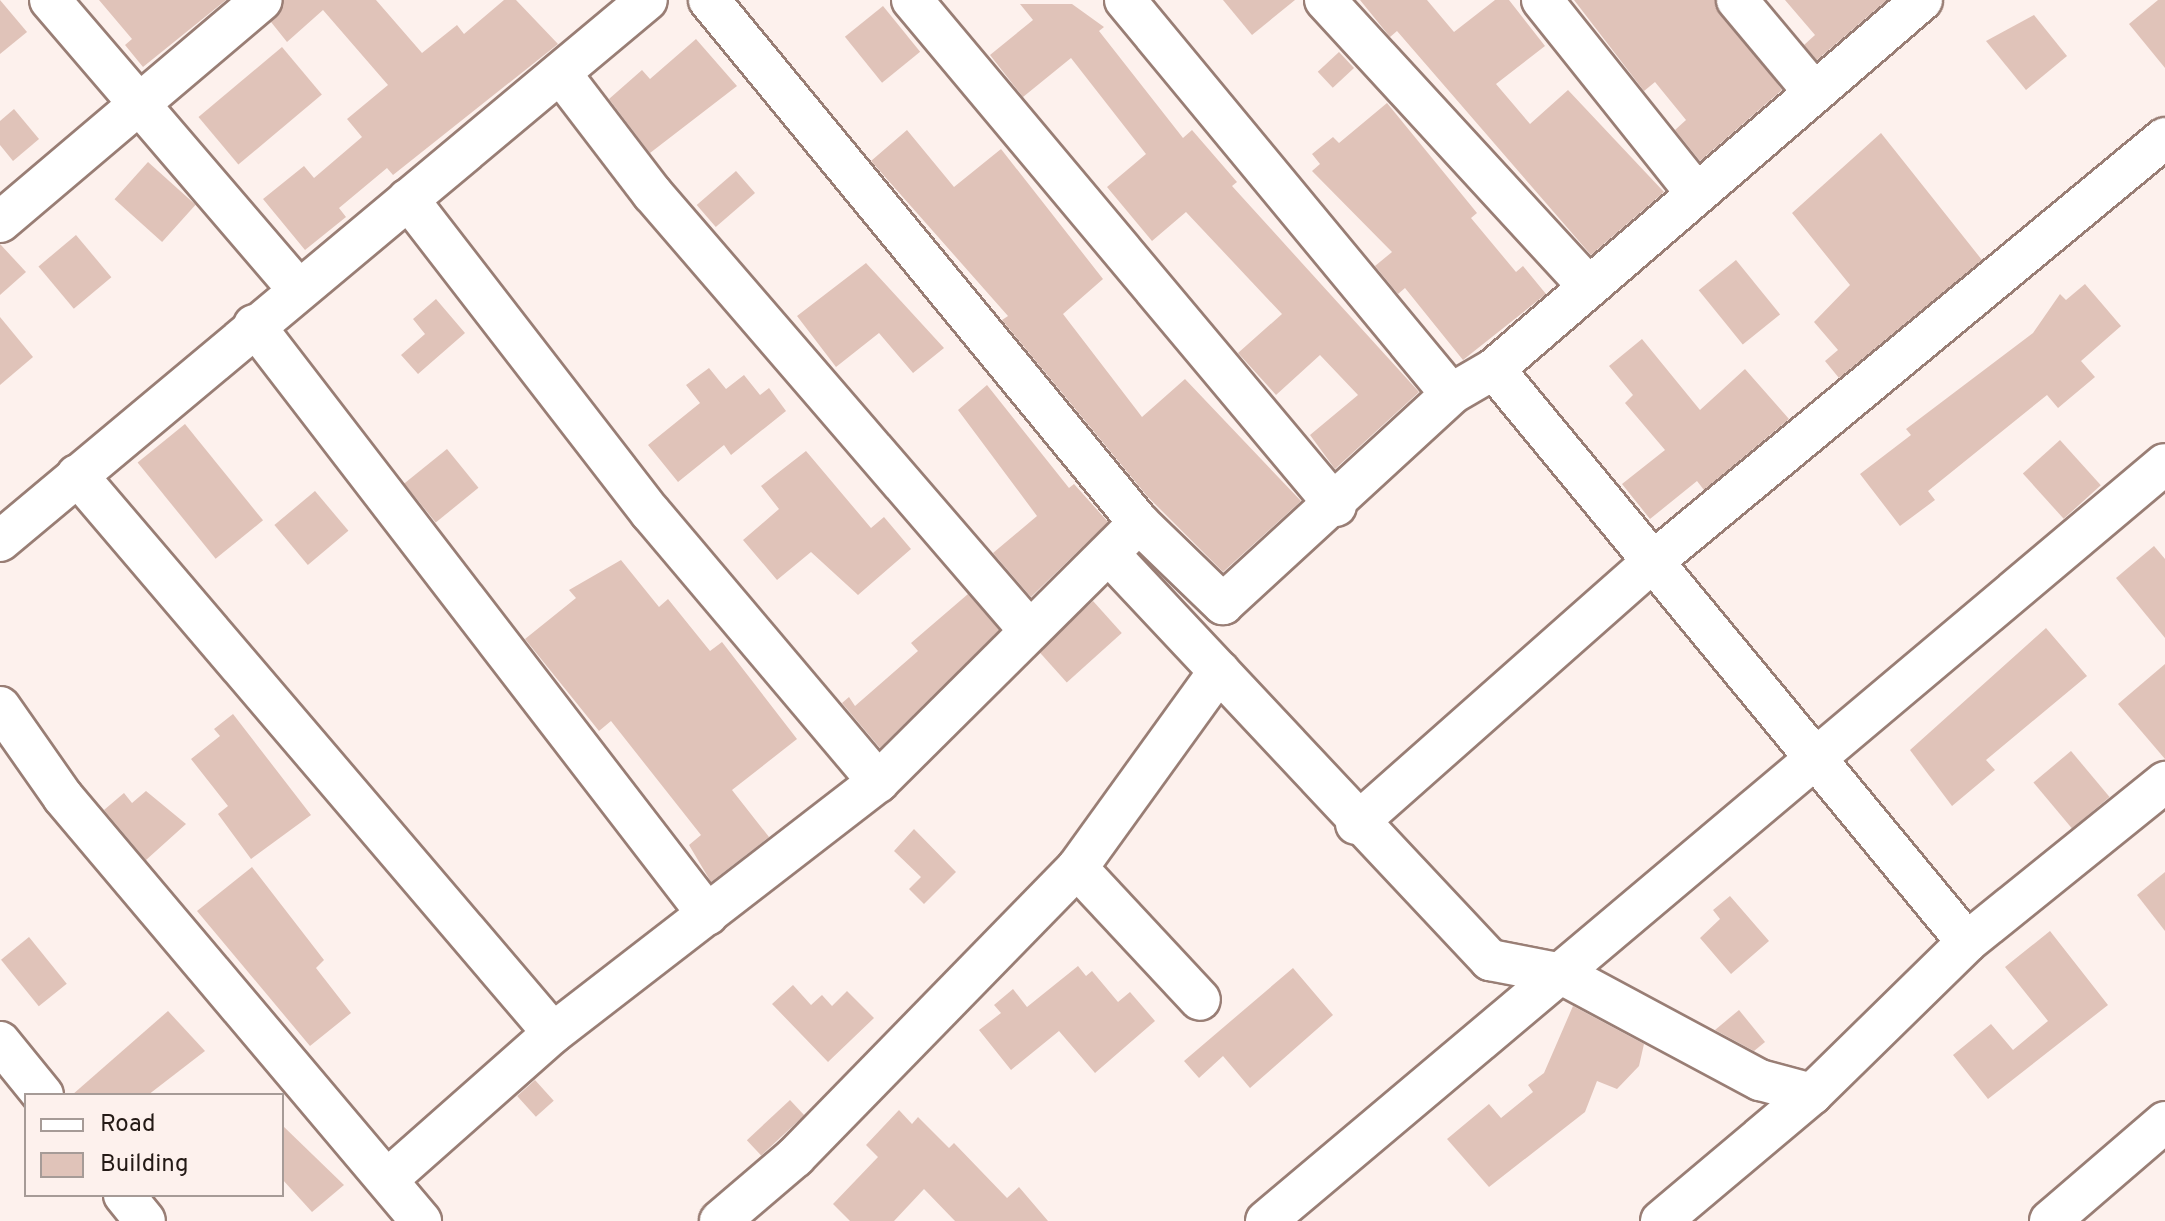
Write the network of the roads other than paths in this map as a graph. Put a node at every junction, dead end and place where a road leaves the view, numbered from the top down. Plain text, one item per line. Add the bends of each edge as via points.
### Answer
1 (50, 0) edge
2 (262, 0) edge
3 (647, 0) edge
4 (709, 0) edge
5 (912, 0) edge
6 (1125, 0) edge
7 (1325, 0) edge
8 (1542, 0) edge
9 (1737, 0) edge
10 (1922, 0) edge
11 (561, 74) junction
12 (1813, 91) junction
13 (138, 106) junction
14 (2165, 138) edge
15 (1696, 193) junction
16 (408, 199) junction
17 (0, 222) edge
18 (1589, 287) junction
19 (298, 289) junction
20 (254, 325) junction
21 (1494, 369) junction
22 (1451, 394) junction
23 (2165, 464) edge
24 (77, 475) junction
25 (1336, 506) junction
26 (1139, 523) junction
27 (0, 541) edge
28 (1109, 554) junction
29 (1650, 564) junction
30 (1029, 630) junction
31 (1219, 671) junction
32 (0, 707) edge
33 (1809, 759) junction
34 (878, 782) junction
35 (2165, 782) edge
36 (1356, 824) junction
37 (1077, 868) junction
38 (708, 915) junction
39 (1967, 942) junction
40 (1562, 974) junction
41 (1200, 1000) dead end
42 (553, 1033) junction
43 (0, 1042) edge
44 (41, 1093) edge
45 (1812, 1094) junction
46 (2165, 1122) edge
47 (389, 1178) junction
48 (126, 1197) edge
49 (145, 1221) edge
50 (421, 1221) edge
51 (720, 1221) edge
52 (1266, 1221) edge
53 (1661, 1221) edge
54 (2050, 1221) edge

1 - 13 street
2 - 13 street
3 - 11 street
4 - 26 street
5 - 25 street
6 - 22 street
7 - 18 street
8 - 15 street
9 - 12 street
10 - 12 street
11 - 16 street
11 - 30 street via 690,238
12 - 15 street
13 - 17 street
13 - 19 street
14 - 29 street
15 - 18 street
16 - 19 street
16 - 34 street via 651,513
18 - 21 street
19 - 20 street
20 - 24 street
20 - 38 street
21 - 22 street
21 - 29 street
22 - 25 street
23 - 33 street
24 - 27 street
24 - 42 street
25 - 26 street via 1223,604
26 - 28 street
28 - 30 street
28 - 31 street
29 - 33 street
29 - 36 street
30 - 34 street
31 - 36 street
31 - 37 street
32 - 47 street via 63,797
33 - 39 street
33 - 40 street
34 - 38 street
35 - 39 street
36 - 40 street via 1490,960
37 - 41 street
37 - 51 street via 795,1157
38 - 42 street
39 - 45 street
40 - 45 street via 1760,1080
40 - 52 street
42 - 47 street
43 - 44 street
45 - 53 street
46 - 54 street
47 - 50 street
48 - 49 street

